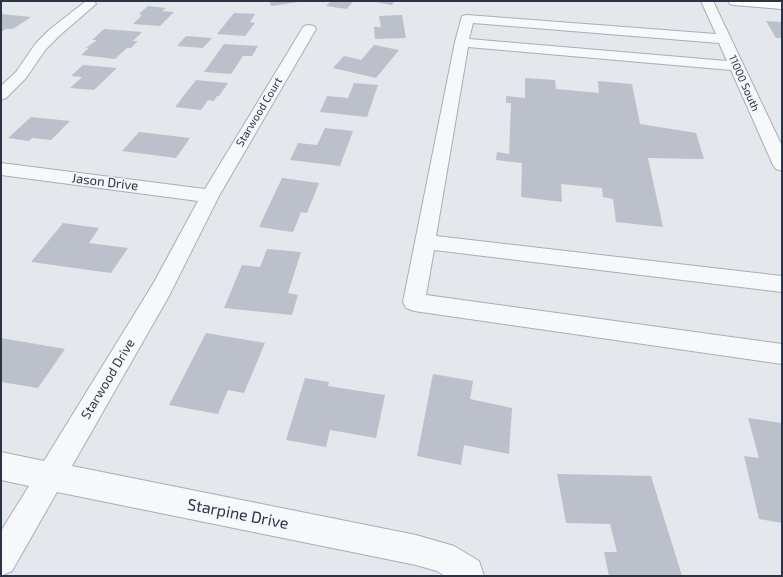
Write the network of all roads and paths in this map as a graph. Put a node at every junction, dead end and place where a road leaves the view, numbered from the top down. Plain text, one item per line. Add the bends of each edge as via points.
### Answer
1 (707, 1) edge
2 (734, 1) edge
3 (90, 4) dead end
4 (782, 4) edge
5 (309, 29) dead end
6 (725, 39) junction
7 (462, 42) junction
8 (736, 66) junction
9 (1, 95) edge
10 (782, 165) edge
11 (1, 169) edge
12 (210, 196) junction
13 (425, 242) junction
14 (782, 284) edge
15 (782, 354) edge
16 (1, 466) edge
17 (51, 476) junction
18 (1, 560) edge
19 (468, 576) edge

1 - 6 street, 11000 South
2 - 4 main road
3 - 9 street via 41,46 22,75
5 - 12 street, Starwood Court
6 - 7 street via 467,19
6 - 8 street, 11000 South
7 - 8 street
7 - 13 street
8 - 10 street, 11000 South
11 - 12 street, Jason Drive
12 - 17 street, Starwood Drive via 161,290
13 - 14 street
13 - 15 street via 414,302
16 - 17 street, Starpine Drive
17 - 18 street, Starwood Drive
17 - 19 street, Starpine Drive via 416,550 443,557 468,572

